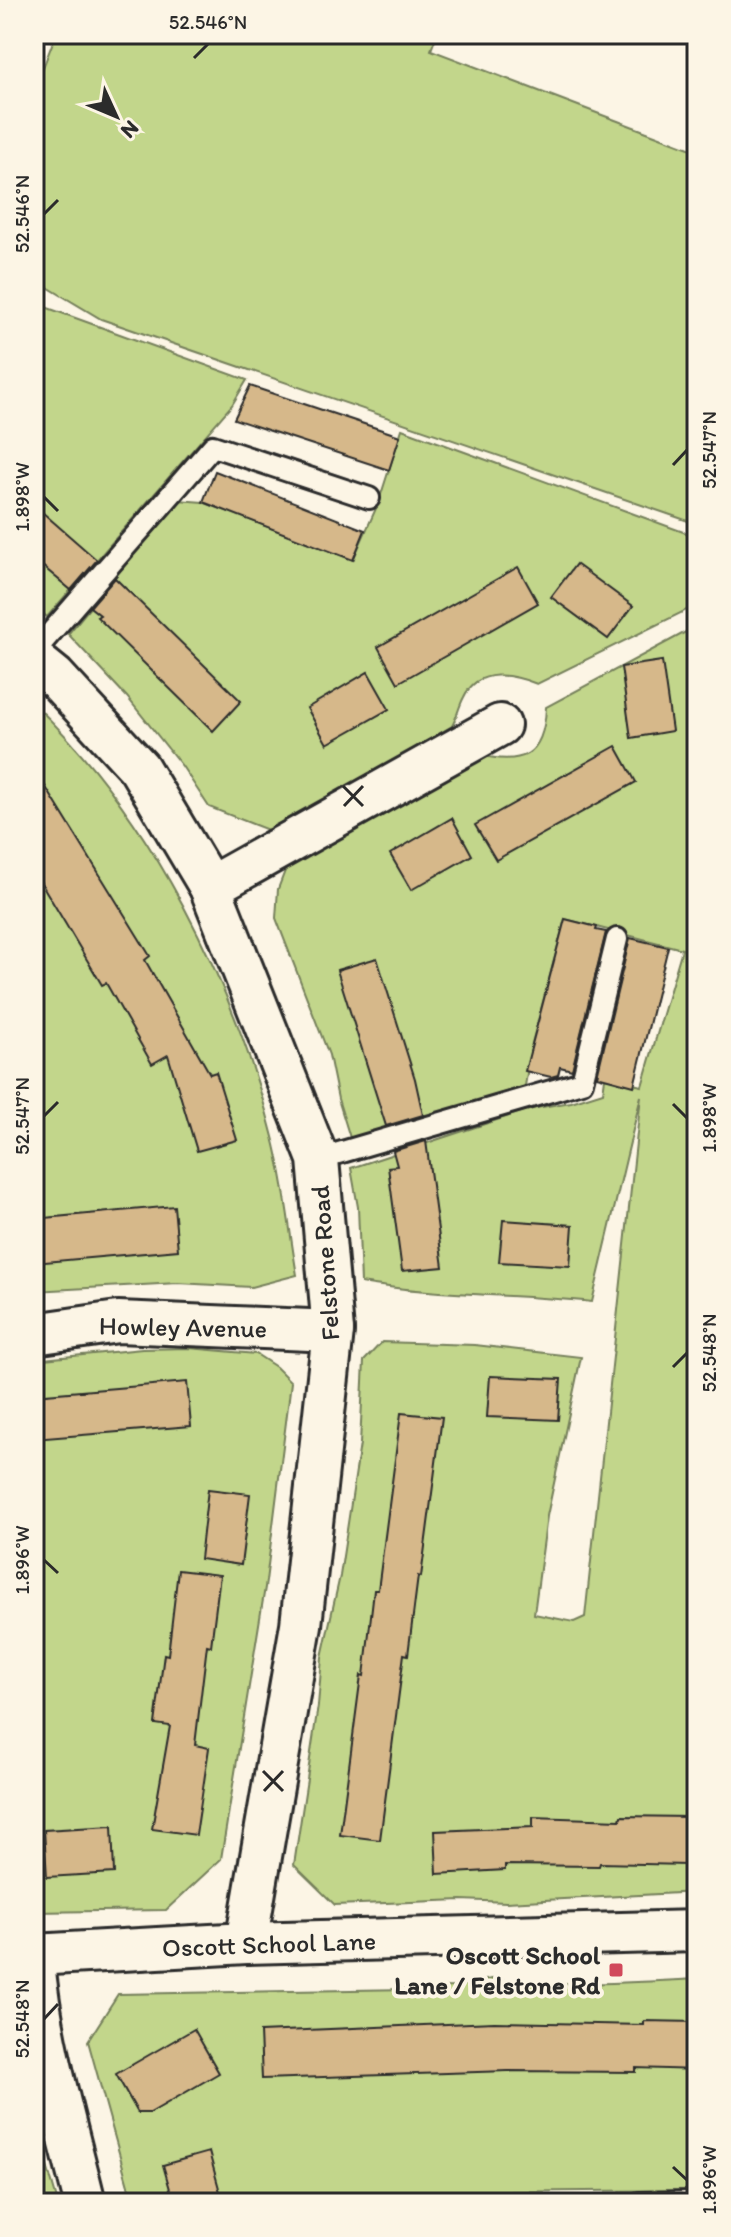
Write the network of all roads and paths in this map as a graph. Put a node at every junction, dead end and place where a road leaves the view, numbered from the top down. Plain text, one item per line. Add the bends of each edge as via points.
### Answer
1 (369, 498) dead end
2 (34, 652) edge
3 (34, 660) edge
4 (500, 725) dead end
5 (210, 887) junction
6 (617, 939) dead end
7 (318, 1159) junction
8 (333, 1331) junction
9 (34, 1334) edge
10 (697, 1931) edge
11 (246, 1943) junction
12 (34, 1955) edge
13 (34, 1961) edge
14 (697, 2202) edge
15 (85, 2203) edge
16 (640, 2203) edge

1 - 2 lane via 213,446
3 - 5 street, Felstone Road via 139,768
4 - 5 street
5 - 7 street, Felstone Road
6 - 7 lane via 582,1082
7 - 8 street, Felstone Road
8 - 9 street, Howley Avenue via 118,1322
8 - 11 street, Felstone Road via 301,1625
10 - 11 street, Oscott School Lane
11 - 12 street, Oscott School Lane
13 - 15 street
14 - 16 lane

